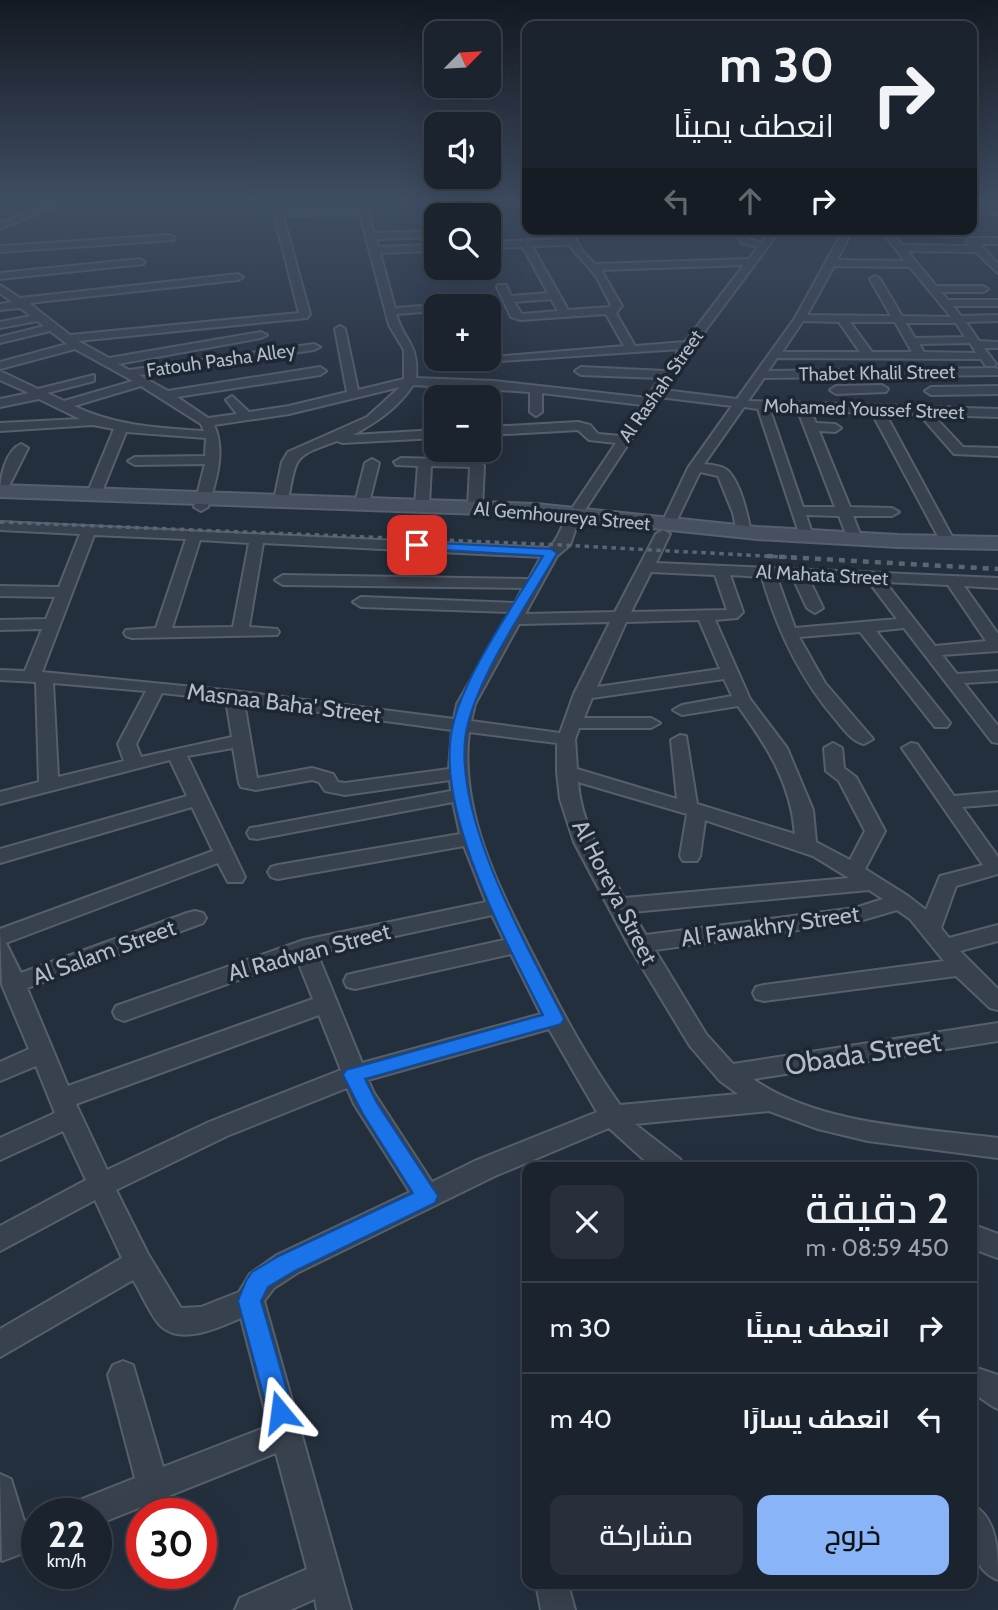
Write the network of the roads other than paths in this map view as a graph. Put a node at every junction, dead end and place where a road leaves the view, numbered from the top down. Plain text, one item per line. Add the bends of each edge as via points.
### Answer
1 (221, 278) edge
2 (295, 278) edge
3 (382, 278) edge
4 (545, 278) edge
5 (601, 278) edge
6 (740, 278) edge
7 (822, 278) edge
8 (925, 278) edge
9 (876, 279) dead end
10 (502, 287) dead end
11 (934, 289) junction
12 (983, 289) dead end
13 (9, 292) edge
14 (555, 296) junction
15 (507, 299) junction
16 (945, 303) junction
17 (998, 303) edge
18 (0, 307) edge
19 (424, 309) edge
20 (610, 310) junction
21 (390, 311) junction
22 (564, 313) junction
23 (40, 317) junction
24 (800, 318) junction
25 (842, 318) junction
26 (998, 318) edge
27 (899, 321) junction
28 (961, 322) junction
29 (0, 325) edge
30 (52, 327) junction
31 (998, 328) edge
32 (340, 330) dead end
33 (261, 335) dead end
34 (0, 340) edge
35 (911, 341) junction
36 (72, 342) junction
37 (975, 343) junction
38 (688, 345) junction
39 (998, 345) edge
40 (631, 349) junction
41 (773, 355) junction
42 (868, 355) junction
43 (920, 356) junction
44 (504, 359) dead end
45 (108, 362) junction
46 (994, 368) edge
47 (581, 371) dead end
48 (129, 373) junction
49 (872, 373) junction
50 (1, 375) edge
51 (667, 375) junction
52 (759, 375) junction
53 (90, 378) dead end
54 (410, 381) junction
55 (143, 382) junction
56 (467, 383) joint
57 (494, 385) edge
58 (323, 386) junction
59 (501, 386) edge
60 (536, 389) junction
61 (882, 389) junction
62 (836, 390) dead end
63 (998, 390) edge
64 (301, 391) junction
65 (930, 391) dead end
66 (37, 394) junction
67 (353, 394) junction
68 (166, 395) junction
69 (652, 397) junction
70 (232, 400) dead end
71 (0, 403) edge
72 (734, 404) junction
73 (61, 406) junction
74 (763, 406) junction
75 (803, 407) junction
76 (877, 410) junction
77 (896, 410) junction
78 (923, 411) junction
79 (536, 412) dead end
80 (998, 413) edge
81 (247, 417) junction
82 (97, 422) junction
83 (0, 427) edge
84 (121, 427) junction
85 (810, 427) junction
86 (835, 428) dead end
87 (209, 429) junction
88 (501, 430) edge
89 (424, 435) edge
90 (325, 440) junction
91 (623, 440) junction
92 (20, 448) dead end
93 (998, 453) edge
94 (212, 460) junction
95 (135, 461) dead end
96 (401, 462) dead end
97 (424, 462) edge
98 (425, 462) edge
99 (466, 462) edge
100 (372, 463) dead end
101 (695, 468) junction
102 (0, 491) edge
103 (93, 494) junction
104 (0, 500) edge
105 (281, 500) junction
106 (203, 502) junction
107 (362, 503) junction
108 (422, 505) junction
109 (475, 507) junction
110 (799, 511) junction
111 (844, 512) junction
112 (892, 512) dead end
113 (574, 517) junction
114 (5, 526) edge
115 (89, 530) junction
116 (665, 530) junction
117 (744, 532) junction
118 (195, 534) junction
119 (806, 536) junction
120 (257, 537) junction
121 (855, 539) junction
122 (948, 542) junction
123 (998, 542) edge
124 (0, 545) edge
125 (998, 552) edge
126 (551, 553) junction
127 (646, 567) junction
128 (721, 570) junction
129 (768, 572) junction
130 (799, 574) junction
131 (873, 578) junction
132 (283, 580) dead end
133 (953, 581) junction
134 (998, 583) edge
135 (533, 584) junction
136 (0, 591) edge
137 (65, 592) junction
138 (361, 602) dead end
139 (815, 608) dead end
140 (516, 613) junction
141 (733, 614) joint
142 (705, 616) junction
143 (620, 617) junction
144 (52, 624) junction
145 (909, 624) junction
146 (0, 625) edge
147 (865, 627) junction
148 (240, 632) junction
149 (271, 632) dead end
150 (132, 633) dead end
151 (162, 633) junction
152 (789, 633) junction
153 (998, 645) edge
154 (930, 651) junction
155 (728, 673) junction
156 (0, 675) edge
157 (38, 676) junction
158 (998, 676) edge
159 (952, 679) junction
160 (156, 688) junction
161 (583, 694) junction
162 (234, 696) junction
163 (741, 700) junction
164 (682, 710) dead end
165 (651, 723) dead end
166 (941, 723) dead end
167 (460, 725) junction
168 (569, 731) junction
169 (998, 738) edge
170 (864, 739) dead end
171 (680, 740) dead end
172 (240, 741) junction
173 (833, 748) dead end
174 (911, 748) dead end
175 (176, 753) junction
176 (134, 764) junction
177 (566, 772) junction
178 (459, 773) junction
179 (49, 785) junction
180 (461, 795) junction
181 (0, 798) edge
182 (998, 798) edge
183 (198, 799) junction
184 (949, 802) junction
185 (693, 808) junction
186 (257, 833) dead end
187 (474, 838) junction
188 (806, 844) junction
189 (224, 854) junction
190 (0, 856) edge
191 (690, 856) dead end
192 (995, 862) edge
193 (854, 871) junction
194 (278, 872) dead end
195 (235, 877) dead end
196 (872, 883) junction
197 (901, 901) junction
198 (618, 906) junction
199 (498, 907) junction
200 (195, 918) dead end
201 (930, 928) junction
202 (998, 933) edge
203 (0, 937) edge
204 (639, 944) junction
205 (517, 945) junction
206 (945, 947) junction
207 (304, 948) junction
208 (0, 949) edge
209 (961, 967) junction
210 (355, 981) dead end
211 (13, 985) junction
212 (764, 993) dead end
213 (998, 1002) edge
214 (326, 1003) junction
215 (124, 1012) dead end
216 (554, 1019) junction
217 (998, 1032) edge
218 (41, 1054) junction
219 (0, 1072) edge
220 (729, 1074) junction
221 (353, 1075) junction
222 (770, 1101) junction
223 (65, 1108) junction
224 (613, 1116) junction
225 (998, 1149) edge
226 (0, 1150) edge
227 (664, 1162) edge
228 (101, 1183) junction
229 (427, 1196) junction
230 (977, 1238) edge
231 (0, 1239) edge
232 (998, 1246) edge
233 (138, 1263) junction
234 (250, 1301) junction
235 (0, 1345) edge
236 (123, 1375) dead end
237 (977, 1381) edge
238 (998, 1395) edge
239 (286, 1434) junction
240 (153, 1486) junction
241 (0, 1490) edge
242 (112, 1502) edge
243 (977, 1530) edge
244 (16, 1539) edge
245 (998, 1564) edge
246 (325, 1578) junction
247 (553, 1589) edge
248 (251, 1610) edge
249 (334, 1610) edge
250 (558, 1610) edge

1 - 13 street
2 - 36 street via 303,316
3 - 21 street
4 - 14 street
5 - 20 street via 617,306
6 - 38 street, Al Rashah Street
7 - 24 street, Al Horeya Street
8 - 11 street
9 - 27 street
10 - 15 street
11 - 12 street
11 - 16 street
13 - 18 street
13 - 23 street
14 - 15 street
14 - 22 street
15 - 22 street via 518,317
16 - 17 street
16 - 28 street
19 - 21 street
20 - 22 street
20 - 40 street
21 - 54 street via 396,331 410,349
23 - 29 street
23 - 30 street
24 - 25 street
24 - 41 street, Al Horeya Street
25 - 27 street
25 - 42 street
26 - 28 street
27 - 28 street
27 - 35 street
28 - 31 street
28 - 37 street
30 - 34 street
30 - 36 street
32 - 67 street
33 - 45 street
35 - 37 street
35 - 43 street
36 - 45 street
36 - 50 street
37 - 39 street
37 - 46 street
38 - 40 street
38 - 51 street, Al Rashah Street
40 - 44 street
41 - 42 street
41 - 52 street, Al Horeya Street
42 - 43 street
43 - 46 street
45 - 48 street
46 - 49 street, Thabet Khalil Street
47 - 51 street
48 - 55 street
48 - 58 street, Fatouh Pasha Alley via 313,342
49 - 52 street, Thabet Khalil Street
49 - 61 street
50 - 66 street
51 - 69 street, Al Rashah Street
52 - 72 street, Al Horeya Street
53 - 66 street
54 - 56 street, Mohamed Youssef Street
54 - 67 street, Mohamed Youssef Street
54 - 90 street via 381,412
55 - 68 street
55 - 73 street
56 - 57 street, Mohamed Youssef Street
58 - 64 street
58 - 64 street
58 - 67 street, Mohamed Youssef Street
59 - 60 street, Mohamed Youssef Street
60 - 69 street, Mohamed Youssef Street
60 - 79 street
61 - 62 street
61 - 77 street
63 - 65 street
64 - 68 street
64 - 81 street
66 - 71 street
66 - 73 street
68 - 87 street
69 - 72 street, Mohamed Youssef Street
69 - 91 street, Al Rashah Street
70 - 81 street
72 - 74 street, Mohamed Youssef Street
72 - 101 street, Al Horeya Street
73 - 82 street
74 - 75 street, Mohamed Youssef Street
74 - 110 street
75 - 76 street, Mohamed Youssef Street
75 - 85 street
76 - 77 street, Mohamed Youssef Street
76 - 122 street
77 - 78 street, Mohamed Youssef Street
78 - 80 street, Mohamed Youssef Street
78 - 93 street via 959,451
81 - 87 street
82 - 83 street
82 - 84 street
84 - 87 street via 168,433
84 - 103 street
85 - 86 street
85 - 111 street
87 - 94 street
88 - 91 street via 581,427 594,437
89 - 90 street
90 - 105 street via 293,456
91 - 113 street, Al Rashah Street
92 - 102 street
94 - 95 street
94 - 106 street
96 - 97 street
98 - 108 street
99 - 109 street via 476,464
100 - 107 street
101 - 116 street, Al Horeya Street
101 - 117 street via 724,474
102 - 103 main road, Al Gemhoureya Street
103 - 106 main road, Al Gemhoureya Street
104 - 106 main road, Al Gemhoureya Street
105 - 106 main road, Al Gemhoureya Street
105 - 107 main road, Al Gemhoureya Street
106 - 113 main road, Al Gemhoureya Street
107 - 108 main road, Al Gemhoureya Street
108 - 109 main road, Al Gemhoureya Street
109 - 113 main road, Al Gemhoureya Street
110 - 111 street
110 - 119 street
111 - 112 street
111 - 121 street
113 - 116 main road, Al Gemhoureya Street
113 - 126 street, Al Rashah Street via 562,545
114 - 115 street, Al Gemhoureya Street
114 - 124 street
115 - 118 street, Al Gemhoureya Street
115 - 137 street
116 - 117 main road, Al Gemhoureya Street
116 - 125 main road, Al Gemhoureya Street via 860,548
116 - 127 street, Al Horeya Street
117 - 119 main road, Al Gemhoureya Street
118 - 120 street, Al Gemhoureya Street
118 - 151 street
119 - 121 main road, Al Gemhoureya Street
120 - 126 street, Al Gemhoureya Street
120 - 148 street
121 - 122 main road, Al Gemhoureya Street
122 - 123 main road, Al Gemhoureya Street
126 - 135 street, Al Rashah Street
127 - 128 street, Al Mahata Street
127 - 143 street, Al Horeya Street
128 - 129 street, Al Mahata Street
128 - 141 street
129 - 130 street, Al Mahata Street
129 - 152 street
130 - 131 street, Al Mahata Street
130 - 139 street
131 - 133 street, Al Mahata Street
131 - 145 street
132 - 135 street
133 - 134 street, Al Mahata Street
133 - 153 street
135 - 140 street, Al Rashah Street
136 - 137 street
137 - 144 street
138 - 140 street
140 - 143 street
140 - 167 street, Al Rashah Street via 475,683
141 - 142 street
142 - 143 street
142 - 155 street
143 - 161 street, Al Horeya Street
144 - 146 street
144 - 157 street
145 - 147 street
145 - 154 street
147 - 152 street
147 - 166 street
148 - 149 street
148 - 151 street
150 - 151 street
152 - 170 street via 835,709
153 - 154 street
154 - 159 street
155 - 161 street
155 - 163 street
156 - 157 street, Masnaa Baha' Street
157 - 160 street, Masnaa Baha' Street
157 - 179 street
158 - 159 street
159 - 169 street
160 - 162 street, Masnaa Baha' Street
160 - 176 street via 129,739
161 - 168 street, Al Horeya Street
162 - 167 street, Masnaa Baha' Street
162 - 172 street
163 - 164 street
163 - 188 street via 778,748 803,810
165 - 168 street, Masnaa Baha' Street
167 - 168 street, Masnaa Baha' Street
167 - 178 street, Al Rashah Street
168 - 177 street, Al Horeya Street
171 - 185 street
172 - 175 street
172 - 178 street via 245,778 250,783 316,774 332,787 345,789
173 - 193 street via 835,771 847,777 875,831
174 - 184 street
175 - 176 street
175 - 183 street
176 - 179 street
177 - 185 street
177 - 198 street, Al Horeya Street via 584,842
178 - 180 street, Al Rashah Street
179 - 181 street
180 - 186 street
180 - 187 street, Al Rashah Street
182 - 184 street
183 - 189 street
183 - 190 street
184 - 192 street
185 - 188 street
185 - 191 street
187 - 194 street
187 - 199 street, Al Rashah Street
188 - 193 street
189 - 195 street
189 - 203 street
192 - 201 street via 990,870 947,881
193 - 196 street
196 - 197 street
196 - 198 street
197 - 201 street
197 - 204 street, Al Fawakhry Street via 856,915
198 - 204 street, Al Horeya Street
199 - 205 street, Al Rashah Street
199 - 207 street, Al Radwan Street
200 - 211 street, Al Salam Street
201 - 206 street
202 - 206 street
204 - 220 street, Al Horeya Street via 698,1040
205 - 210 street
205 - 216 street, Al Rashah Street
206 - 209 street
207 - 214 street
207 - 215 street, Al Radwan Street
208 - 211 street
209 - 212 street
209 - 213 street
211 - 218 street
214 - 221 street
214 - 223 street
216 - 221 street
216 - 224 street, Al Rashah Street
217 - 220 street, Obada Street
218 - 219 street
218 - 223 street
220 - 222 street, Al Horeya Street
221 - 228 street
221 - 229 street
222 - 224 street
222 - 225 street via 868,1131
223 - 226 street
223 - 228 street
224 - 227 street, Al Rashah Street
224 - 229 street
228 - 231 street
228 - 233 street
229 - 234 street via 260,1280
230 - 232 street
233 - 234 street via 172,1318 181,1323
233 - 235 street
234 - 239 street
236 - 240 street
237 - 238 street via 986,1382
239 - 240 street
239 - 246 street
240 - 242 street
241 - 244 street
243 - 245 street
246 - 248 street
246 - 249 street
247 - 250 street

